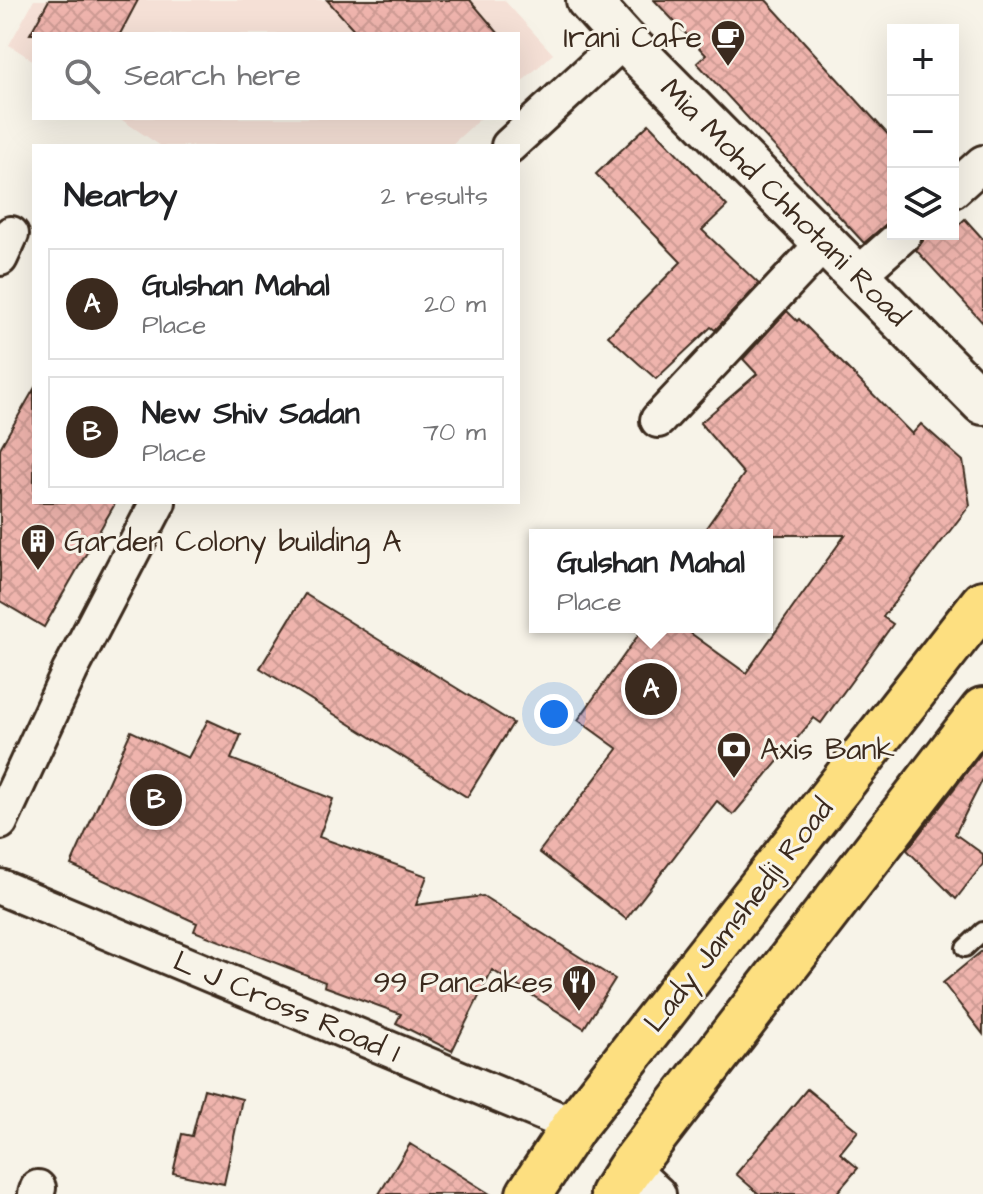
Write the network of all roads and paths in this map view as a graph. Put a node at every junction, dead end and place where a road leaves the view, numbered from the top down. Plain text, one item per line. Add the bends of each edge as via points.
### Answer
1 (588, 0) edge
2 (624, 40) junction
3 (511, 144) edge
4 (983, 163) edge
5 (959, 185) edge
6 (897, 240) edge
7 (825, 242) junction
8 (857, 276) junction
9 (983, 403) edge
10 (658, 420) dead end
11 (157, 504) edge
12 (983, 603) edge
13 (983, 710) edge
14 (0, 822) edge
15 (0, 887) edge
16 (983, 931) edge
17 (965, 948) dead end
18 (574, 1126) junction
19 (633, 1185) edge
20 (529, 1194) edge

1 - 2 street, Mia Mohd Chhotani Road
2 - 3 street
2 - 7 street, Mia Mohd Chhotani Road
4 - 5 street
6 - 8 street
7 - 8 street, Mia Mohd Chhotani Road
7 - 10 street
8 - 9 street, Mia Mohd Chhotani Road
11 - 14 street via 70,671
12 - 18 main road, Lady Jamshedji Road
13 - 19 main road
15 - 18 street, L J Cross Road 1
16 - 17 lane
18 - 20 main road, Lady Jamshedji Road

